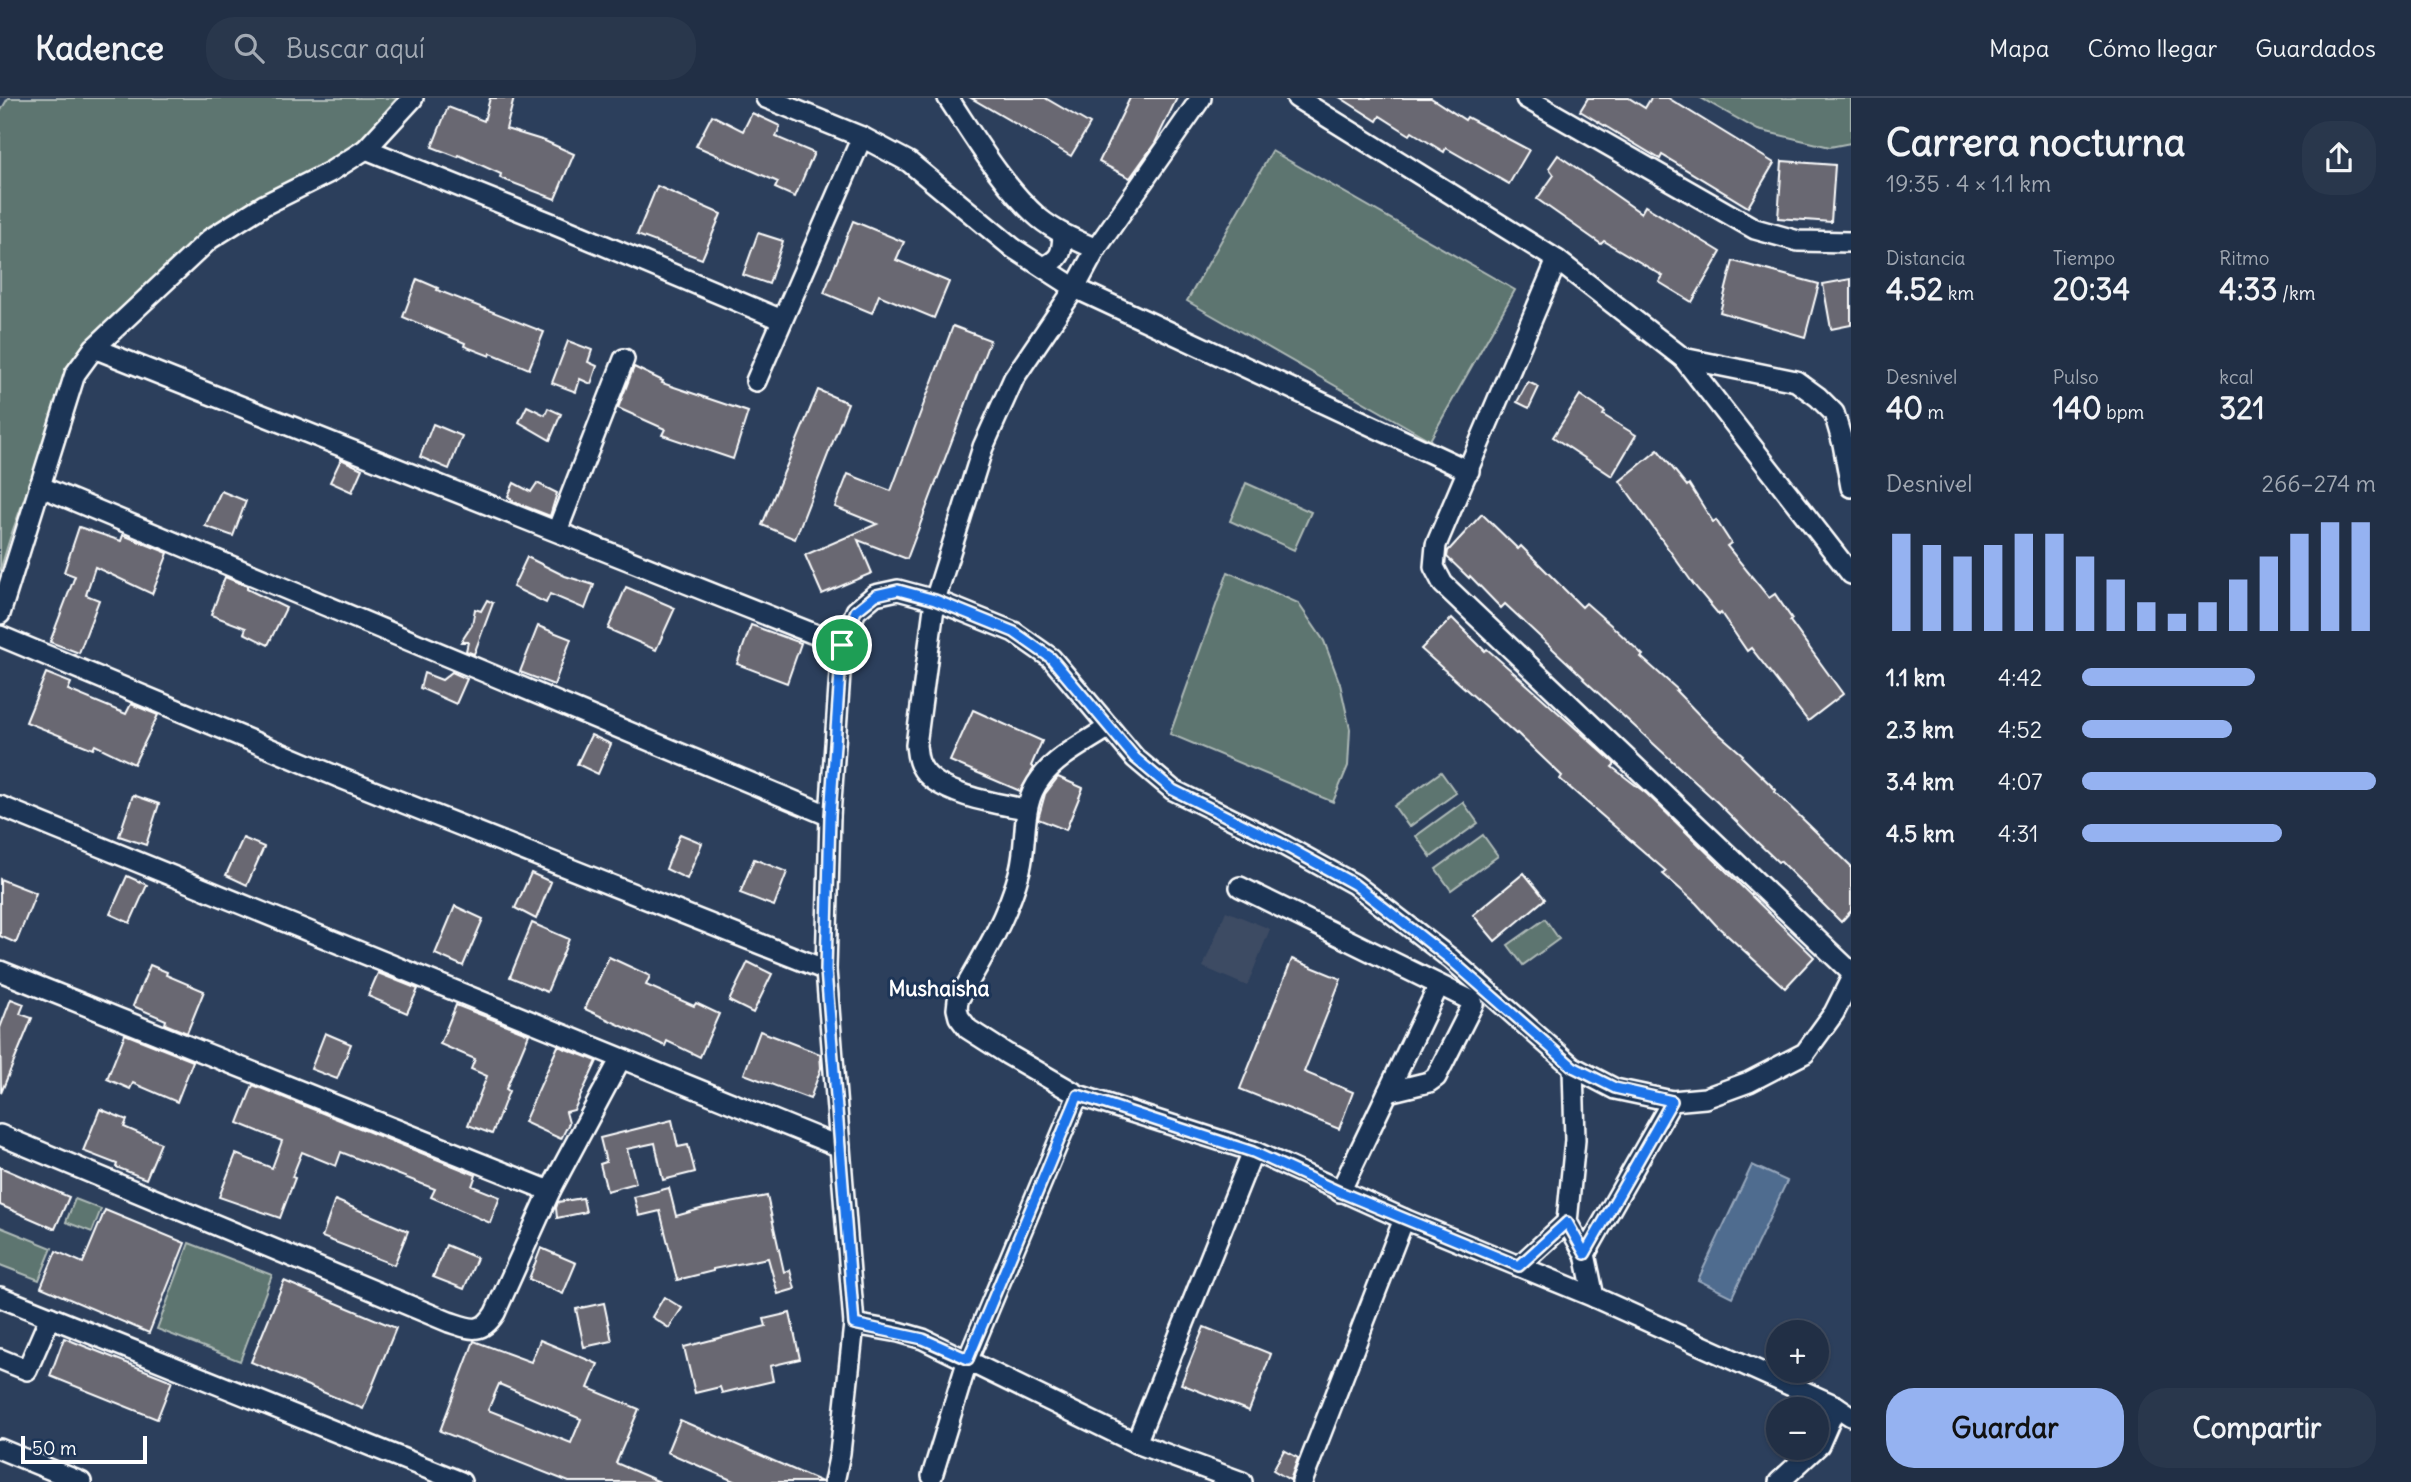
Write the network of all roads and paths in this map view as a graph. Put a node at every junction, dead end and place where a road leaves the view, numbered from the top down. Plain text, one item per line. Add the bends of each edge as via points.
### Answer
1 (413, 98) edge
2 (765, 98) edge
3 (948, 98) edge
4 (1201, 98) edge
5 (1297, 98) edge
6 (1526, 98) edge
7 (862, 137) junction
8 (366, 149) junction
9 (1063, 235) junction
10 (1851, 242) edge
11 (1096, 249) junction
12 (1557, 260) junction
13 (1043, 267) junction
14 (1075, 288) junction
15 (782, 320) junction
16 (94, 348) junction
17 (1683, 358) junction
18 (624, 359) dead end
19 (756, 381) dead end
20 (1469, 471) junction
21 (39, 486) junction
22 (1851, 487) edge
23 (557, 531) junction
24 (1851, 574) edge
25 (935, 600) junction
26 (0, 614) edge
27 (0, 636) edge
28 (842, 645) junction
29 (1109, 727) junction
30 (0, 806) edge
31 (1026, 809) junction
32 (830, 816) junction
33 (1240, 887) dead end
34 (826, 970) junction
35 (0, 971) edge
36 (1851, 972) edge
37 (1851, 979) edge
38 (1439, 985) junction
39 (620, 1060) junction
40 (1573, 1067) junction
41 (1388, 1091) junction
42 (1078, 1095) junction
43 (1672, 1101) junction
44 (0, 1135) edge
45 (840, 1147) junction
46 (1253, 1152) junction
47 (550, 1191) junction
48 (1340, 1192) junction
49 (1404, 1219) junction
50 (1567, 1222) junction
51 (1585, 1254) junction
52 (1519, 1266) junction
53 (0, 1297) edge
54 (1594, 1297) junction
55 (50, 1317) junction
56 (854, 1324) junction
57 (0, 1359) edge
58 (968, 1359) junction
59 (1843, 1411) edge
60 (1136, 1443) junction
61 (0, 1449) edge
62 (932, 1476) dead end
63 (81, 1482) edge
64 (461, 1482) edge
65 (834, 1482) edge
66 (1242, 1482) edge
67 (1302, 1482) edge
68 (1779, 1482) edge

1 - 8 street
2 - 7 street
3 - 9 street via 1009,185 1039,218
4 - 11 street
5 - 12 street
6 - 10 street via 1755,229 1798,242
7 - 13 street via 909,162 1013,248
7 - 15 street
8 - 15 street
8 - 16 street via 210,239
9 - 11 street
9 - 13 street via 1062,251 1055,262
11 - 14 street
12 - 17 street
12 - 20 street
13 - 14 street
14 - 20 street
14 - 25 street via 1014,378 983,447
15 - 19 street
16 - 21 street via 75,374
16 - 23 street
17 - 22 street via 1796,381 1818,397 1834,413
17 - 24 street
18 - 23 street
20 - 36 street via 1436,545 1433,567 1443,584
21 - 26 street
21 - 32 street
23 - 28 street
25 - 28 street via 898,590 876,595 856,611
25 - 29 street via 1014,632 1051,658
25 - 31 street via 916,745 921,768 948,788
27 - 34 street via 343,779
28 - 32 street
29 - 31 street via 1043,775
29 - 40 street via 1135,758 1173,790 1354,884 1451,960
30 - 39 street
31 - 42 street via 1020,870 957,1009 968,1029
32 - 34 street
33 - 38 street
34 - 45 street
35 - 47 street
37 - 43 street via 1834,1013 1805,1053 1705,1098
38 - 41 street
38 - 41 street via 1473,1004 1436,1077
39 - 45 street
39 - 47 street
40 - 43 street via 1615,1088
40 - 50 street via 1575,1140
41 - 48 street
42 - 46 street
42 - 58 street
43 - 51 street
44 - 47 street via 468,1329 479,1329 495,1313
45 - 56 street
46 - 48 street
46 - 60 street
48 - 49 street
49 - 52 street
49 - 67 street
50 - 51 street
50 - 52 street
51 - 54 street
52 - 54 street
53 - 55 street
54 - 59 street
55 - 57 street via 27,1370
55 - 64 street
56 - 58 street via 923,1339
56 - 65 street
58 - 60 street
58 - 62 street
59 - 68 street via 1819,1445
60 - 66 street
61 - 63 street

